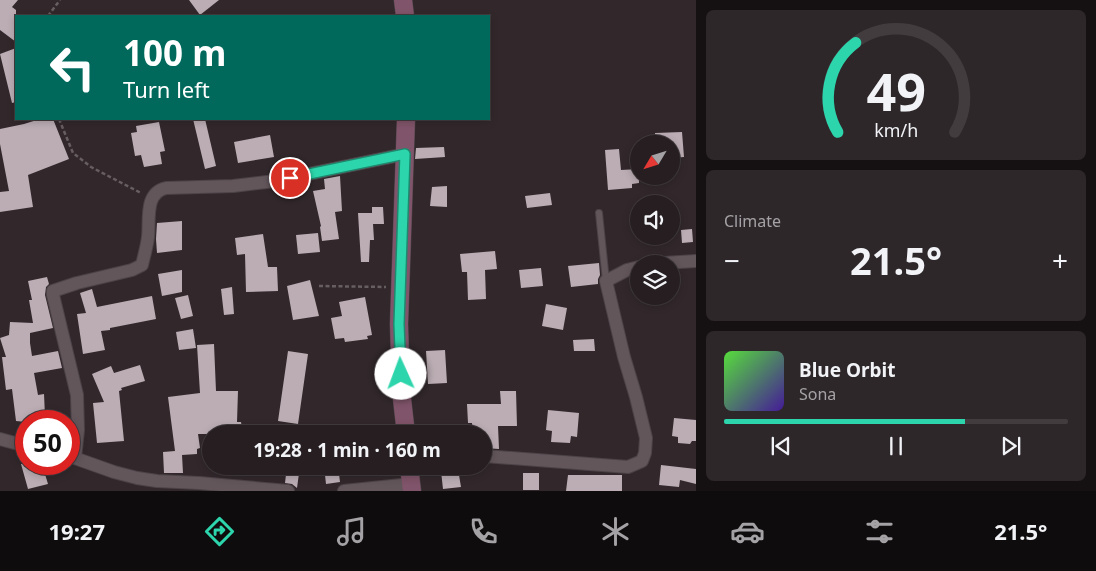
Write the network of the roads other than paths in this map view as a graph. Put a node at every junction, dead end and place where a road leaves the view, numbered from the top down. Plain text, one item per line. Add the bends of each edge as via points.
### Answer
1 (403, 0) edge
2 (405, 15) edge
3 (406, 120) edge
4 (405, 154) junction
5 (599, 213) dead end
6 (696, 261) edge
7 (680, 262) edge
8 (630, 269) edge
9 (606, 281) junction
10 (77, 410) edge
11 (405, 425) edge
12 (0, 439) edge
13 (15, 443) edge
14 (492, 457) edge
15 (80, 460) edge
16 (411, 480) edge
17 (288, 491) edge
18 (344, 491) edge

1 - 2 main road
3 - 4 main road
4 - 10 street via 275,181 166,188 158,192 152,198 149,210 148,238 142,265 53,291 77,395
4 - 11 main road via 399,324
5 - 9 lane
6 - 7 street
8 - 9 street
9 - 14 street via 646,438 642,461 628,466
12 - 13 street
15 - 17 street via 114,472 157,481
16 - 18 street

